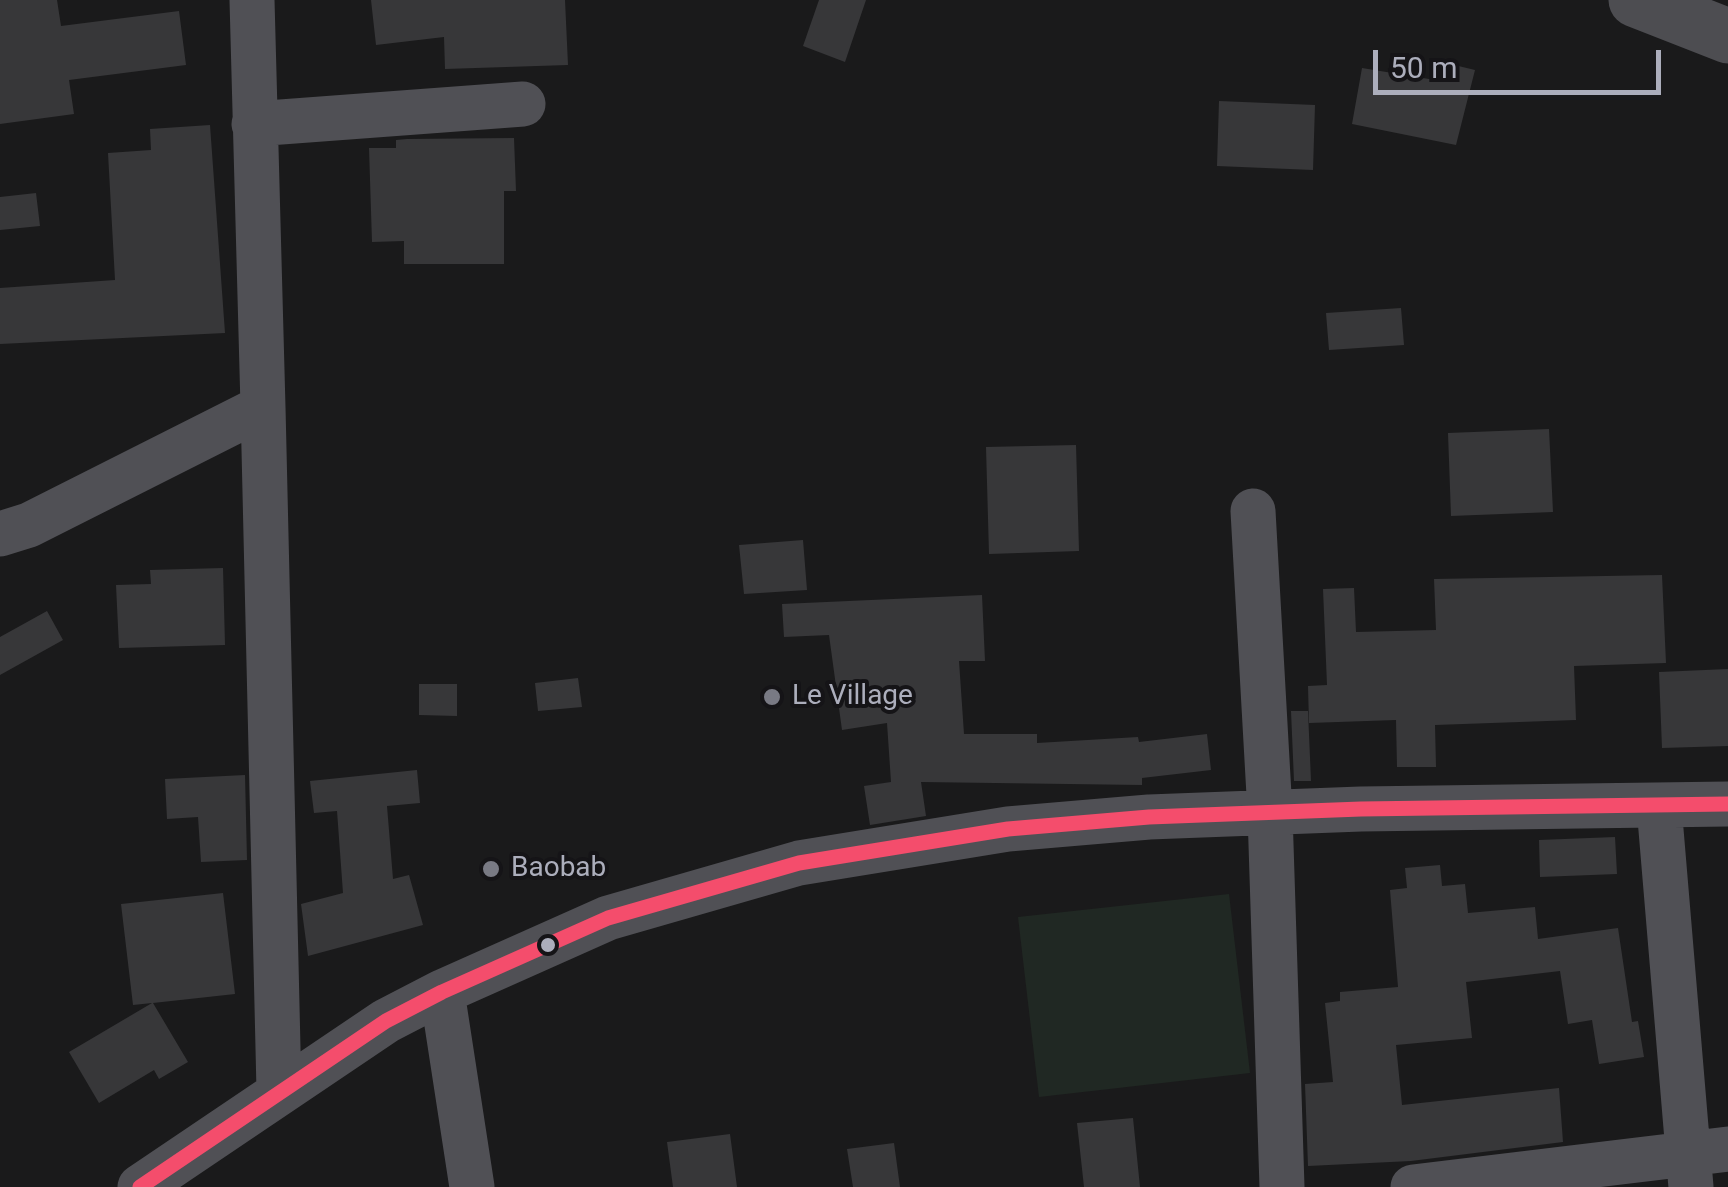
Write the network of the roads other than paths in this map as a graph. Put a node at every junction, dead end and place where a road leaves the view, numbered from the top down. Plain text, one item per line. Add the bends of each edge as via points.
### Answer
1 (252, 0) edge
2 (1636, 0) edge
3 (1728, 36) edge
4 (523, 104) dead end
5 (254, 124) junction
6 (263, 407) junction
7 (1254, 511) dead end
8 (0, 534) edge
9 (1728, 804) edge
10 (1659, 806) junction
11 (1270, 812) junction
12 (442, 992) junction
13 (279, 1091) junction
14 (1702, 1163) edge
15 (140, 1187) edge
16 (472, 1187) edge
17 (1282, 1187) edge
18 (1413, 1187) edge

1 - 5 street
2 - 3 main road
4 - 5 street
5 - 6 street
6 - 8 street
6 - 13 street
7 - 11 street
9 - 10 street
10 - 11 street
10 - 14 street
11 - 12 street via 1008,829 799,864 608,918
11 - 17 street
12 - 13 street via 386,1020
12 - 16 street
13 - 15 street
14 - 18 street

